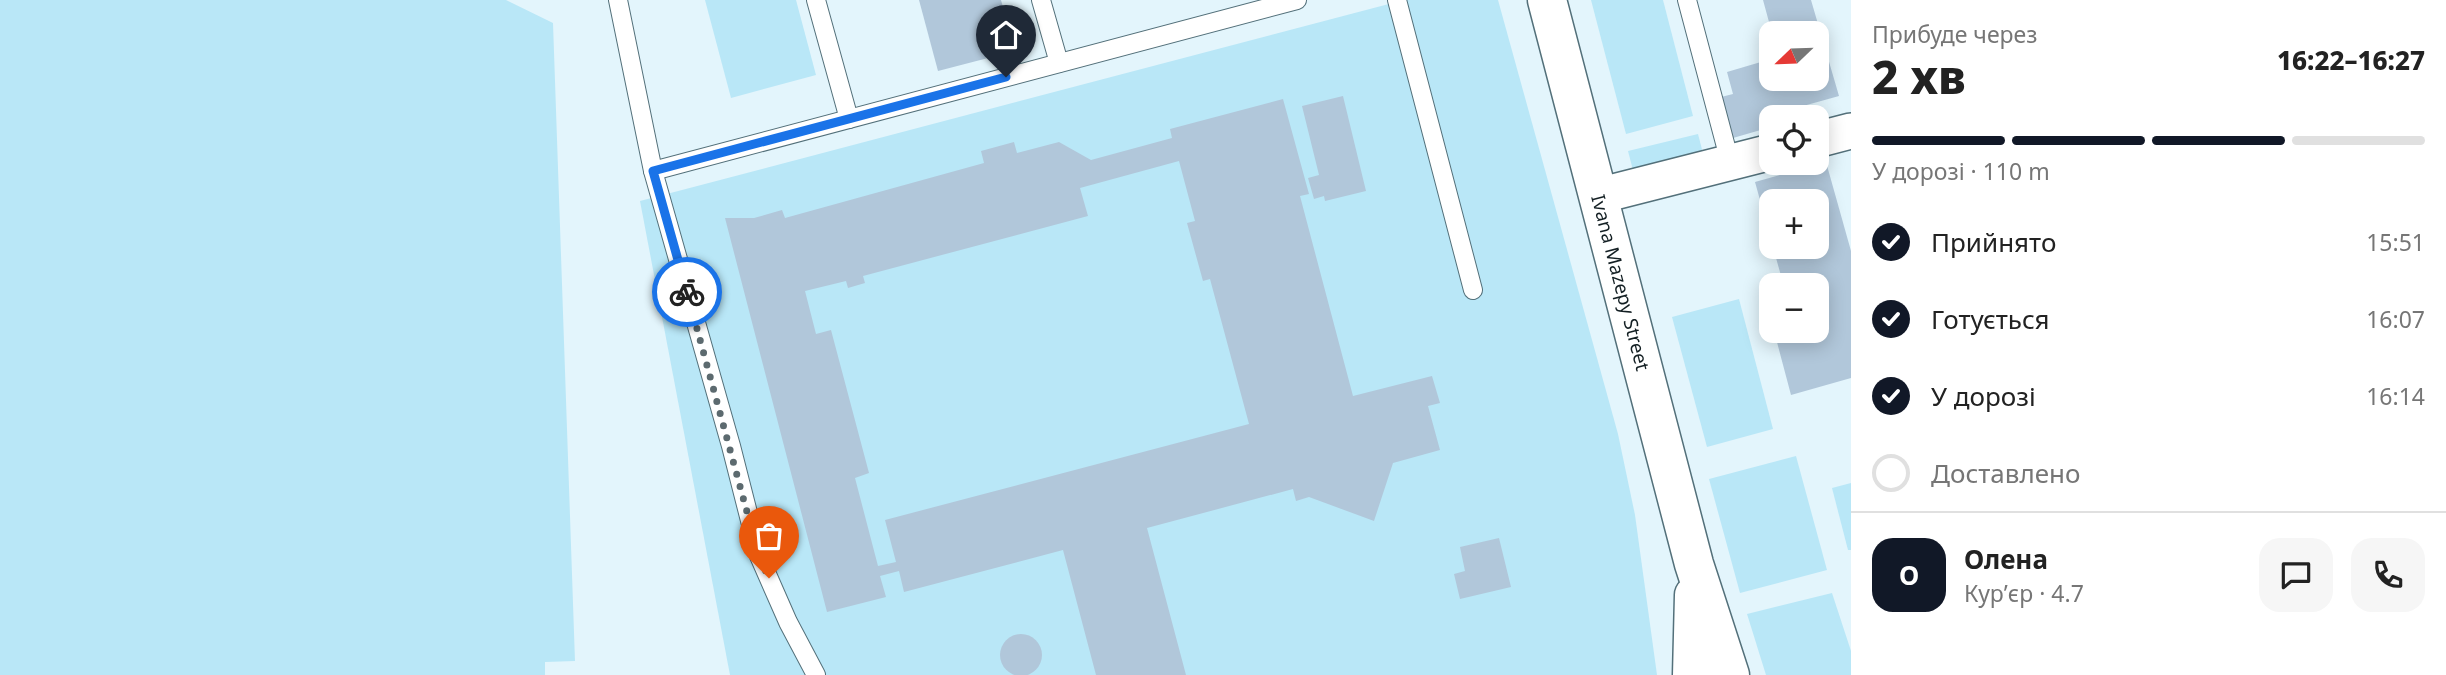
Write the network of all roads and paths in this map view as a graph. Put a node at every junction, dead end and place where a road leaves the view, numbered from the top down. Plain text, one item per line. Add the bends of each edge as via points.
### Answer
1 (618, 0) edge
2 (816, 0) edge
3 (1041, 0) edge
4 (1297, 0) edge
5 (1397, 0) edge
6 (1547, 0) edge
7 (1687, 0) edge
8 (1059, 63) junction
9 (849, 119) junction
10 (1851, 131) edge
11 (1829, 137) edge
12 (1759, 155) edge
13 (1730, 162) junction
14 (653, 171) junction
15 (1598, 196) junction
16 (1473, 290) dead end
17 (1694, 564) junction
18 (816, 675) edge
19 (1692, 675) edge
20 (1708, 675) edge
21 (1730, 675) edge
22 (1741, 675) edge

1 - 14 lane
2 - 9 lane
3 - 8 lane
4 - 8 lane
5 - 16 lane
6 - 15 street, Ivana Mazepy Street
7 - 13 lane
8 - 9 lane
9 - 14 lane
10 - 11 street
12 - 13 street
13 - 15 street
14 - 18 lane via 759,556
15 - 17 street, Ivana Mazepy Street
17 - 19 street
17 - 20 street
17 - 21 street
17 - 22 street

